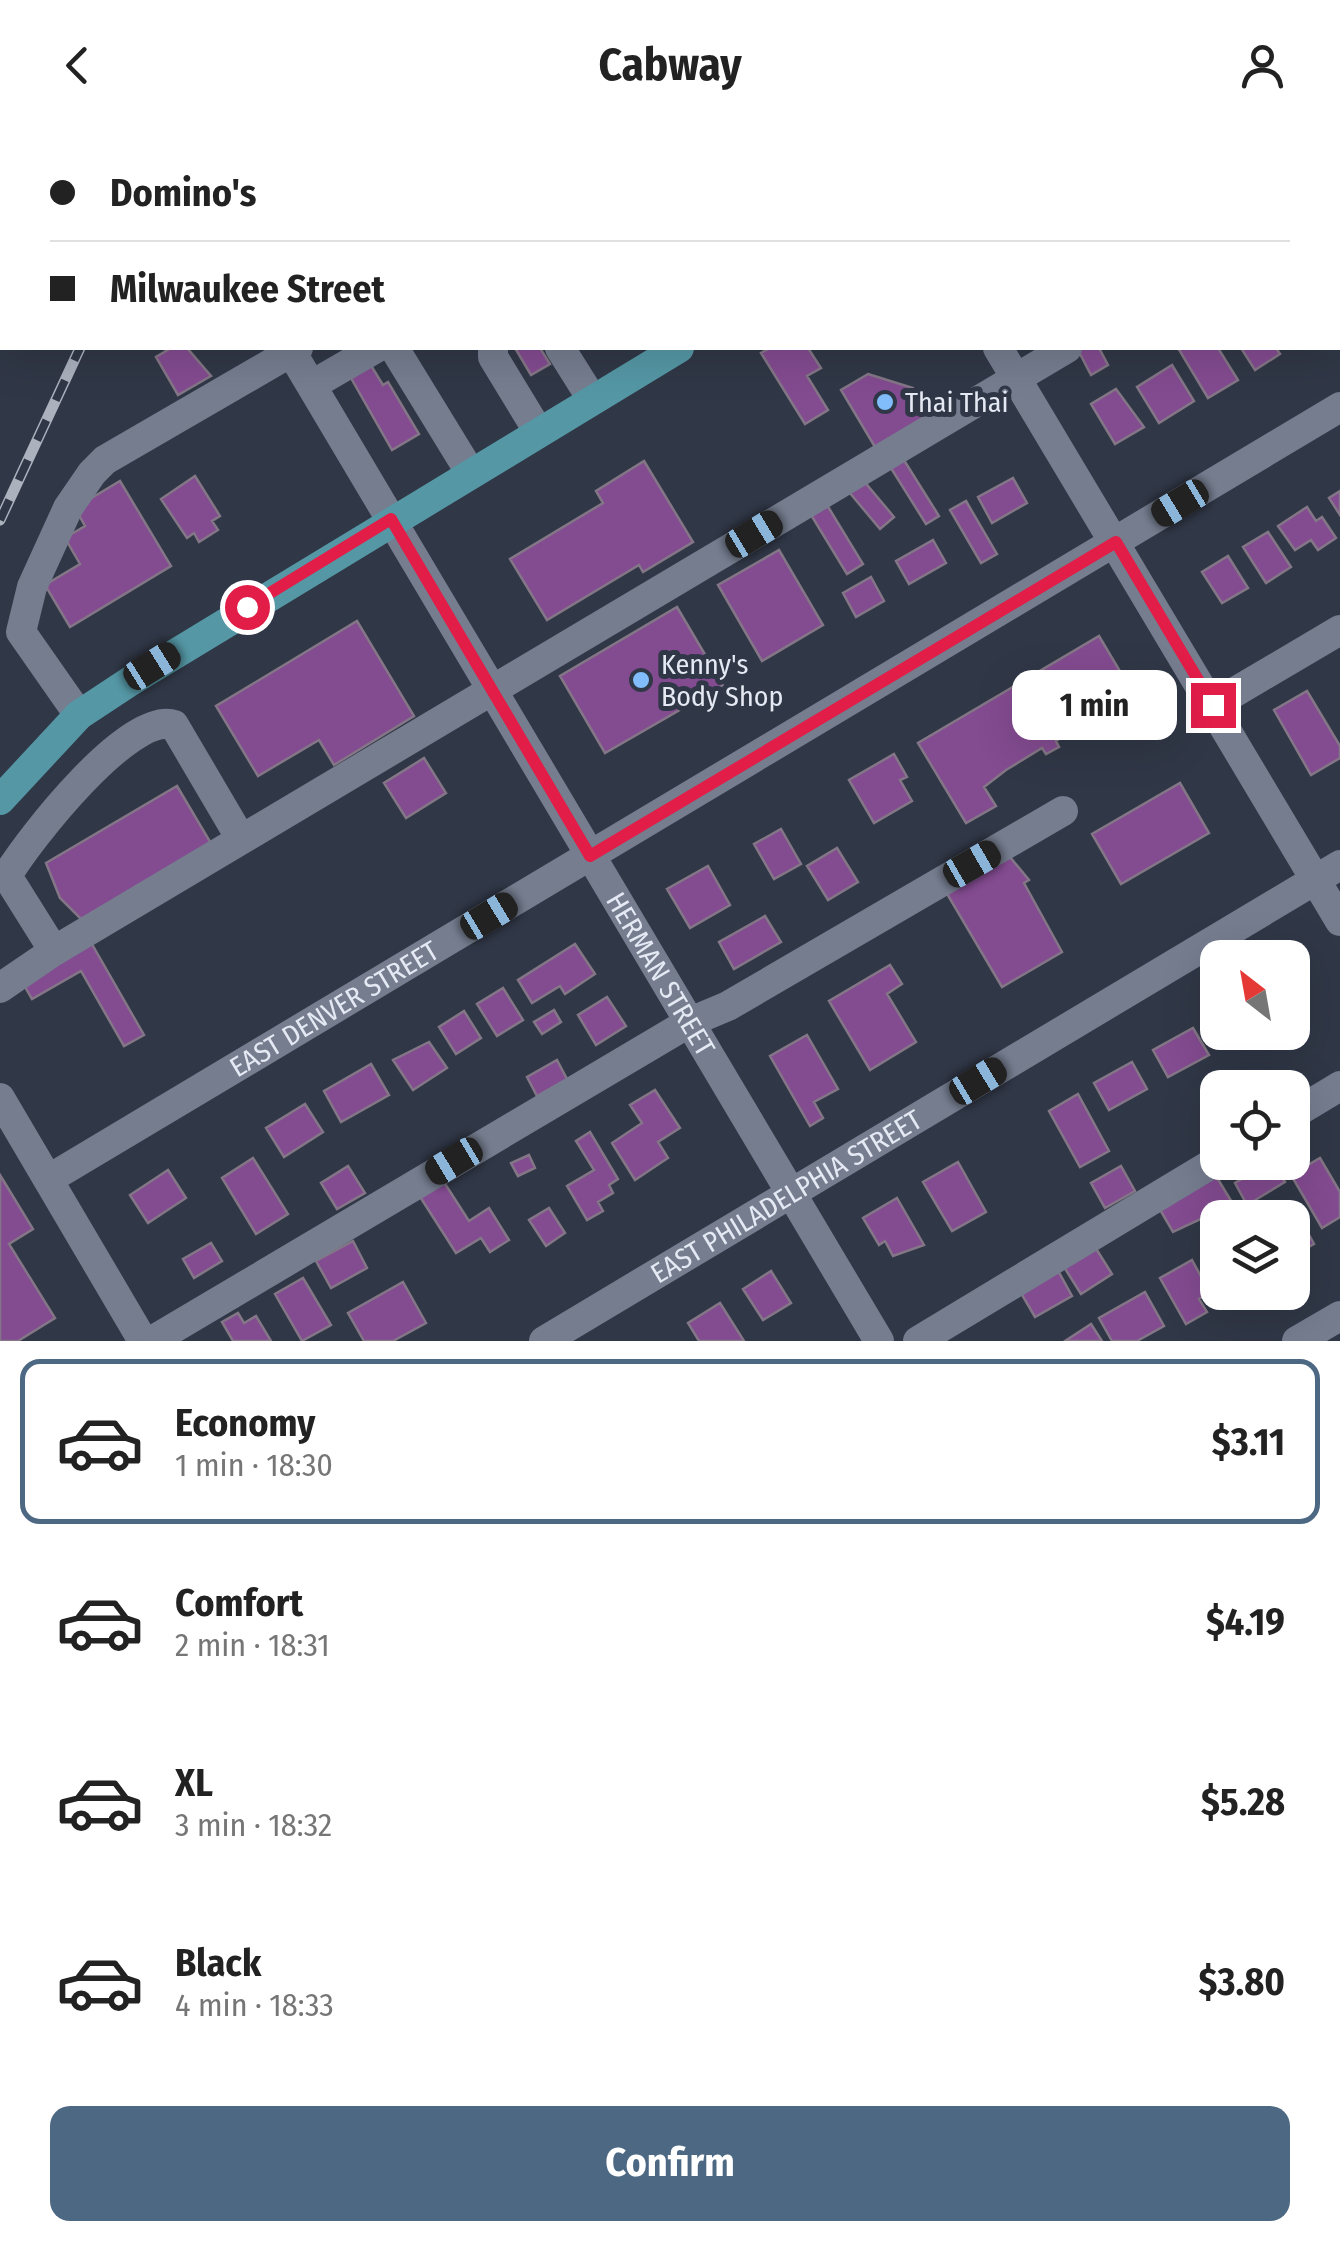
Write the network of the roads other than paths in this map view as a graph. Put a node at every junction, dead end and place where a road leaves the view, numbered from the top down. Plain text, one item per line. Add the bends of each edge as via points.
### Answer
1 (291, 350) edge
2 (294, 350) edge
3 (373, 350) edge
4 (395, 350) edge
5 (493, 350) edge
6 (561, 350) edge
7 (676, 350) edge
8 (999, 350) edge
9 (1064, 350) edge
10 (1017, 378) junction
11 (312, 385) junction
12 (592, 399) junction
13 (1340, 407) edge
14 (538, 431) junction
15 (470, 472) junction
16 (391, 519) junction
17 (1116, 542) junction
18 (1340, 630) edge
19 (129, 682) junction
20 (492, 690) junction
21 (1213, 705) junction
22 (79, 715) junction
23 (154, 723) junction
24 (0, 800) edge
25 (1063, 811) dead end
26 (241, 840) junction
27 (590, 856) junction
28 (1328, 872) edge
29 (4, 883) edge
30 (1340, 921) edge
31 (54, 951) junction
32 (0, 988) edge
33 (690, 1022) junction
34 (1340, 1086) edge
35 (0, 1098) edge
36 (1310, 1104) edge
37 (10, 1139) edge
38 (1200, 1171) edge
39 (48, 1179) junction
40 (792, 1194) junction
41 (1340, 1316) edge
42 (143, 1341) edge
43 (152, 1341) edge
44 (544, 1341) edge
45 (879, 1341) edge
46 (918, 1341) edge
47 (1298, 1341) edge

1 - 22 street via 105,460 68,508 20,632
2 - 11 street, HERMAN STREET
3 - 11 street
4 - 15 street
5 - 14 street
6 - 12 street
7 - 12 main road
8 - 10 street
9 - 10 street
10 - 17 street
10 - 20 street
11 - 16 street, HERMAN STREET
12 - 14 main road
13 - 17 street, EAST DENVER STREET
14 - 15 main road
15 - 16 main road
16 - 19 main road
16 - 20 street, HERMAN STREET
17 - 21 street
17 - 27 street, EAST DENVER STREET
18 - 21 street
19 - 22 main road
19 - 23 street
20 - 26 street
20 - 27 street, HERMAN STREET
21 - 28 street
22 - 24 main road
23 - 26 street via 174,725
23 - 29 street via 106,756 20,854
25 - 33 street
26 - 31 street
27 - 33 street, HERMAN STREET
27 - 39 street, EAST DENVER STREET
28 - 30 street
28 - 40 street, EAST PHILADELPHIA STREET
29 - 31 street
31 - 32 street
33 - 40 street, HERMAN STREET
33 - 43 street
34 - 36 street
35 - 37 street
37 - 39 street
38 - 46 street
39 - 42 street
40 - 44 street, EAST PHILADELPHIA STREET
40 - 45 street, HERMAN STREET
41 - 47 street

